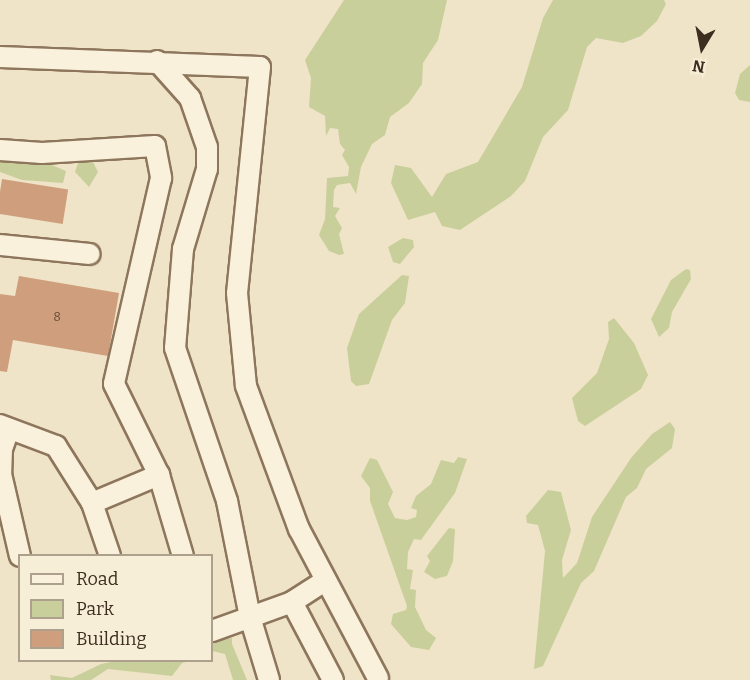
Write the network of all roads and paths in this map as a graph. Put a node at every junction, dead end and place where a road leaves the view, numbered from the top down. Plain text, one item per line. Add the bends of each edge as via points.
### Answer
1 (0, 57) edge
2 (157, 61) junction
3 (0, 150) edge
4 (0, 245) edge
5 (90, 254) dead end
6 (4, 427) edge
7 (159, 475) junction
8 (92, 503) junction
9 (20, 554) edge
10 (110, 554) edge
11 (183, 554) edge
12 (326, 580) junction
13 (292, 602) junction
14 (250, 617) junction
15 (213, 631) edge
16 (378, 678) dead end
17 (269, 680) edge
18 (333, 680) edge

1 - 2 lane
2 - 12 lane via 260,67 237,293 246,386 299,530
2 - 14 lane via 189,98 207,147 207,169 183,249 176,348 227,501
3 - 7 lane via 42,153 155,147 161,178 114,384
4 - 5 lane
6 - 8 lane via 56,446
6 - 9 lane via 1,474
7 - 8 lane
7 - 11 lane
8 - 10 lane
12 - 13 lane
12 - 16 lane
13 - 14 lane
13 - 18 lane
14 - 15 lane
14 - 17 lane

